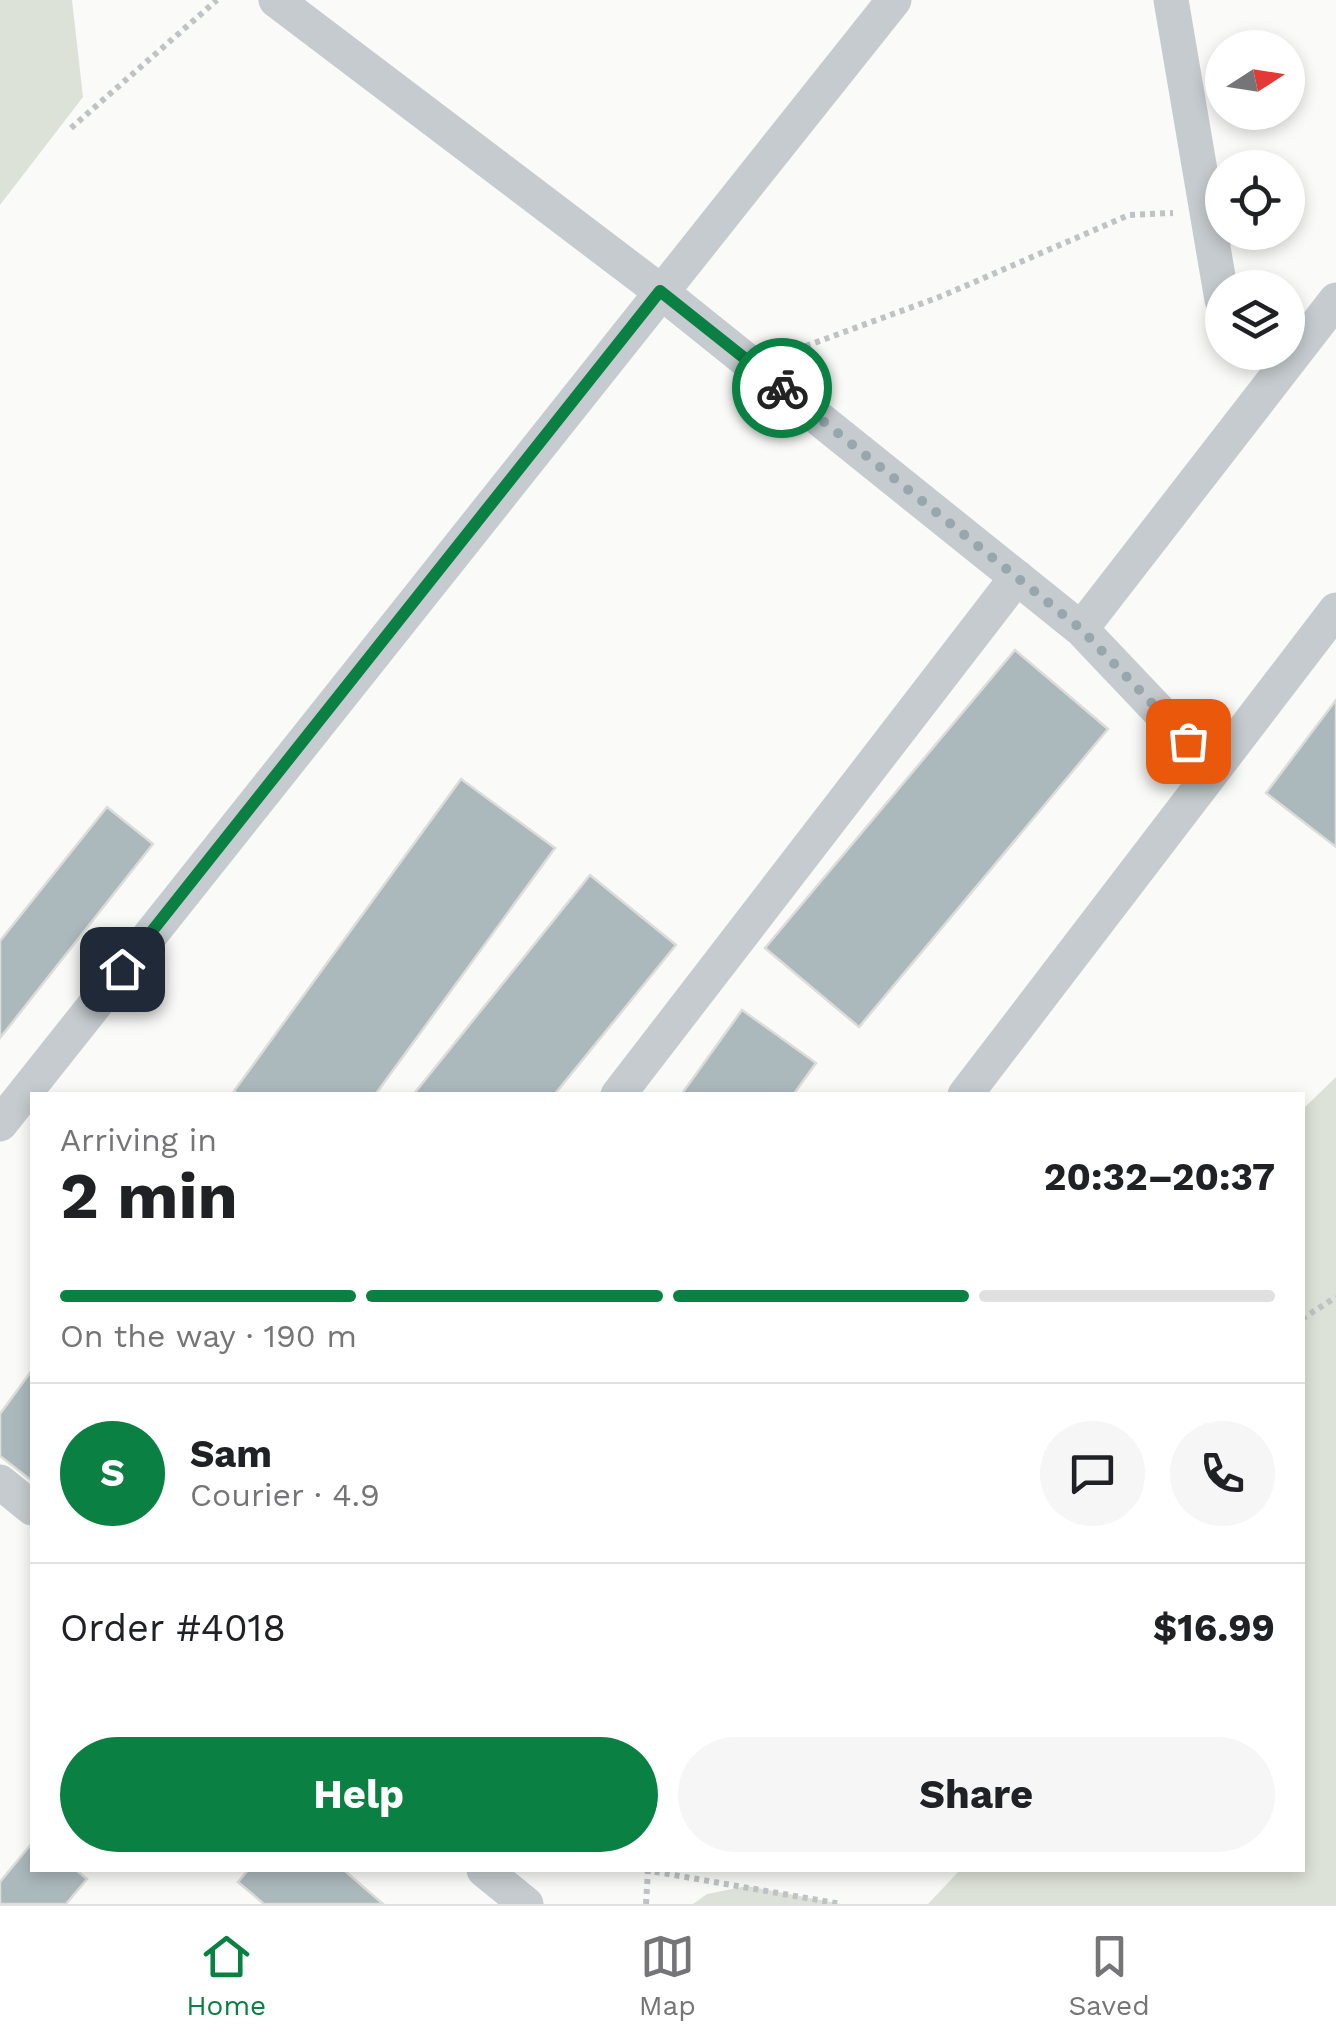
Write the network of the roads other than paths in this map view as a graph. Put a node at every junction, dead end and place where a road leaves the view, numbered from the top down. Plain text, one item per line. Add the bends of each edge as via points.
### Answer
1 (276, 0) edge
2 (894, 0) edge
3 (1171, 0) edge
4 (1217, 270) edge
5 (660, 291) junction
6 (1336, 300) edge
7 (1305, 332) edge
8 (1270, 370) edge
9 (1017, 577) junction
10 (1336, 610) edge
11 (1081, 629) junction
12 (1214, 769) junction
13 (620, 1092) edge
14 (968, 1092) edge
15 (0, 1124) edge
16 (0, 1482) edge
17 (30, 1506) edge
18 (486, 1872) edge
19 (526, 1904) edge

1 - 5 street
2 - 5 street
3 - 4 street
5 - 9 street
5 - 15 street
6 - 7 street
8 - 11 street
9 - 11 street
9 - 13 street
10 - 12 street
11 - 12 street
12 - 14 street
16 - 17 street
18 - 19 street

